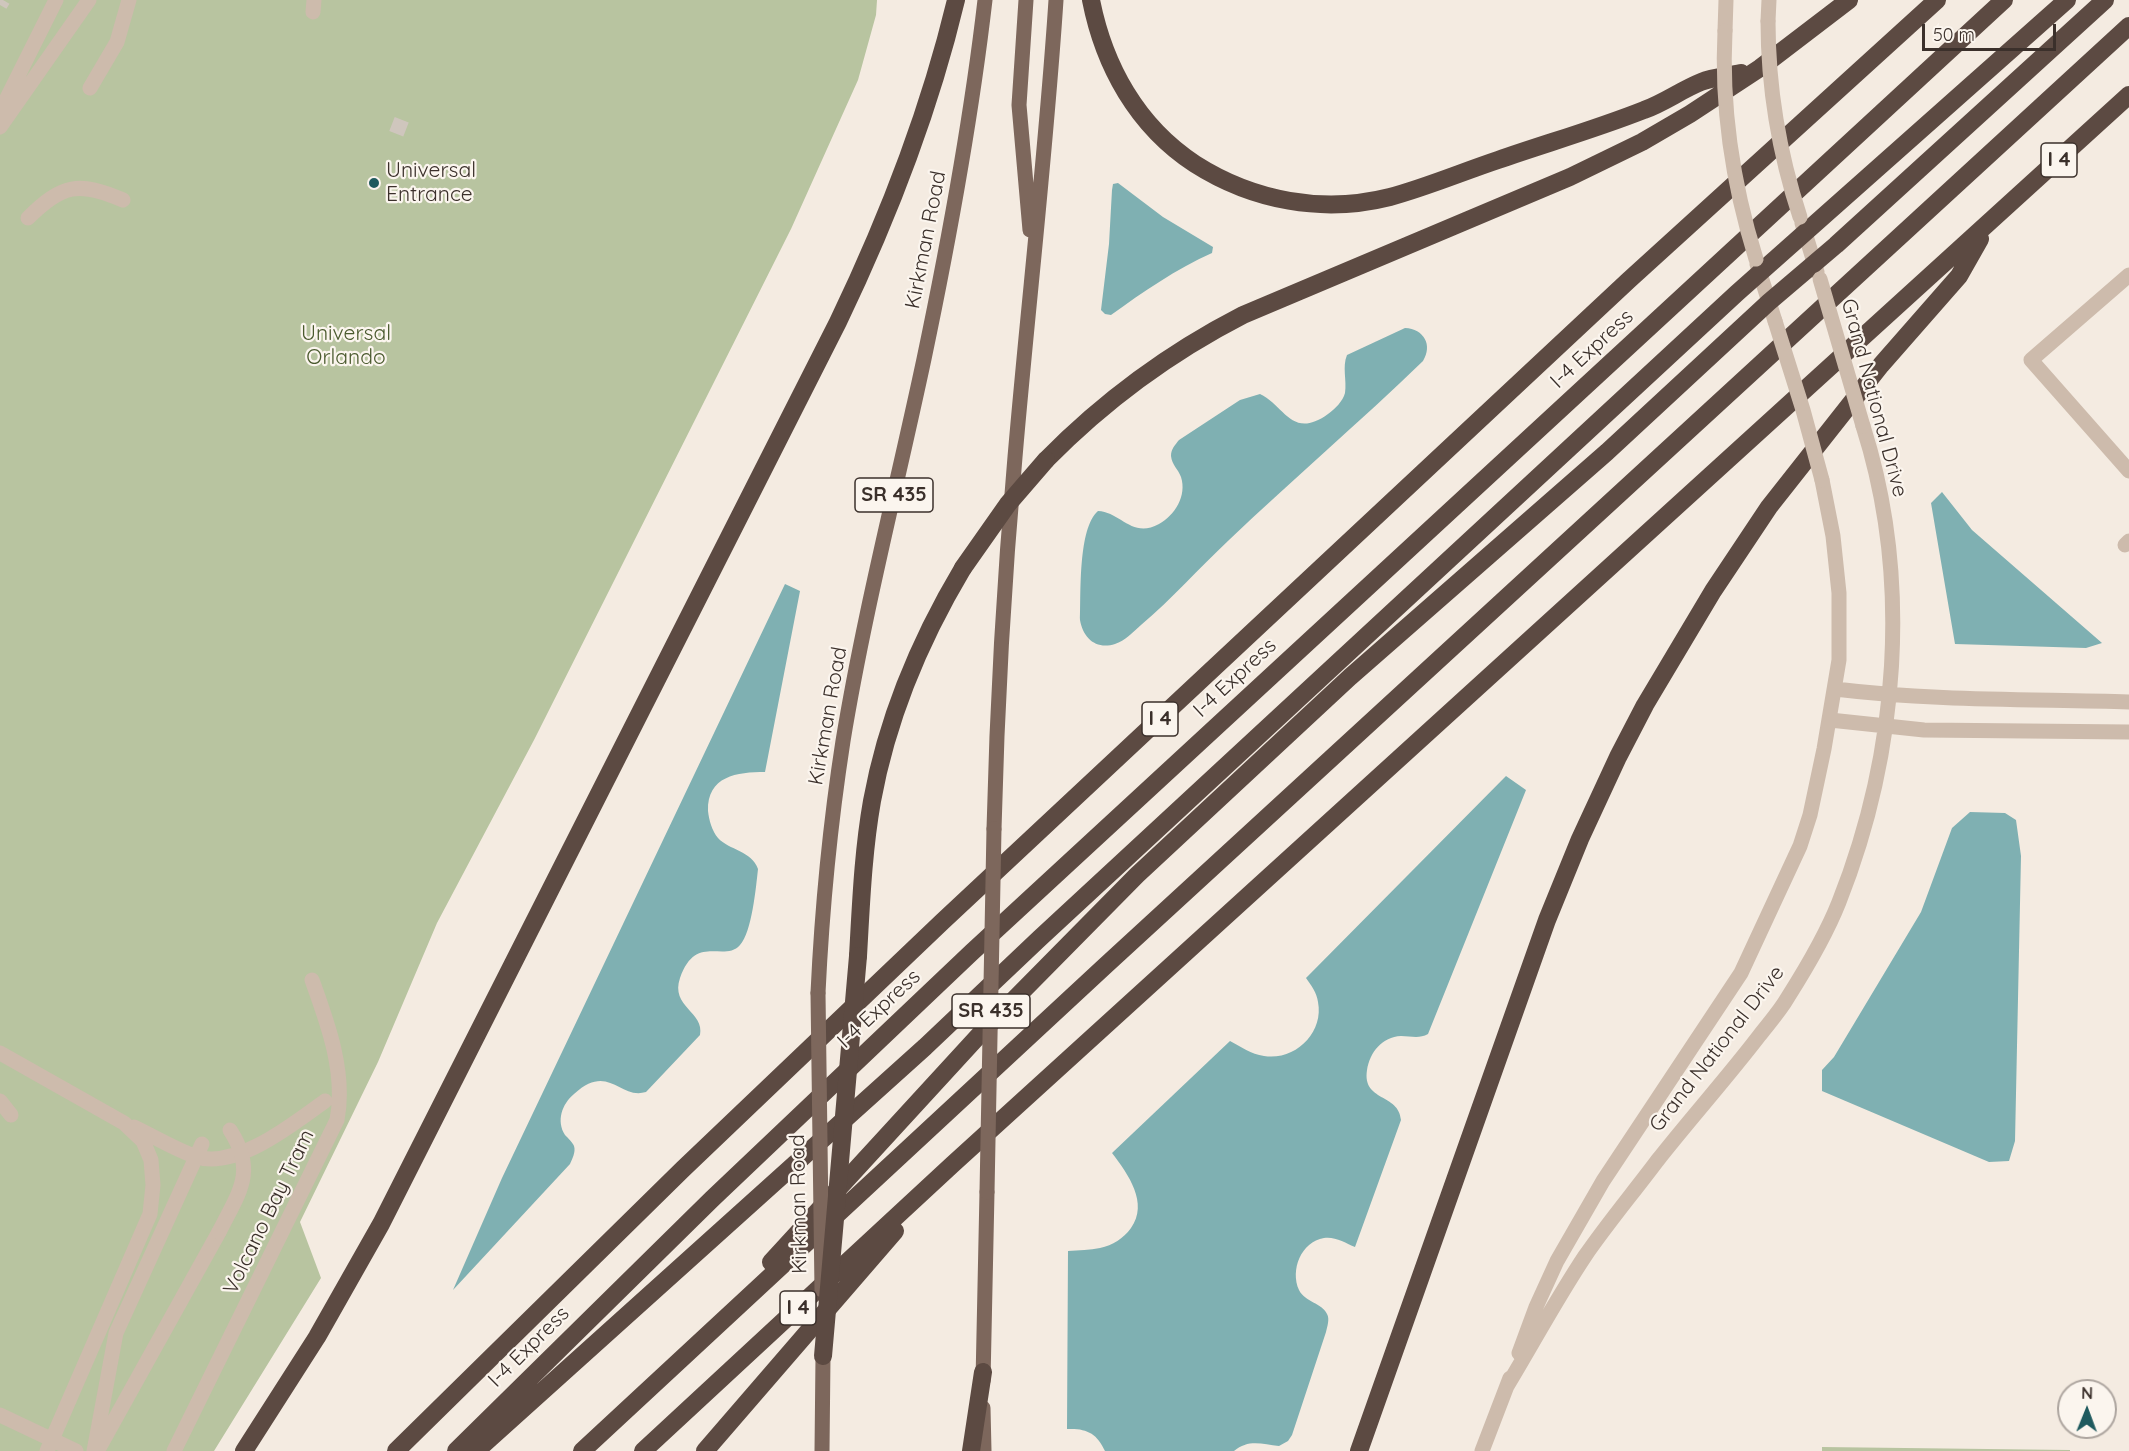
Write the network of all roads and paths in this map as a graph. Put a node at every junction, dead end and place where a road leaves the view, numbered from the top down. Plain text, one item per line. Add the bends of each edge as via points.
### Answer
1 (56, 0) edge
2 (89, 0) edge
3 (129, 0) edge
4 (956, 0) edge
5 (985, 0) edge
6 (1026, 0) edge
7 (1056, 0) edge
8 (1091, 0) edge
9 (1726, 0) edge
10 (1769, 0) edge
11 (1849, 0) edge
12 (1937, 0) edge
13 (2004, 0) edge
14 (2067, 0) edge
15 (2105, 0) edge
16 (2129, 26) edge
17 (1760, 68) junction
18 (90, 88) dead end
19 (2129, 95) edge
20 (0, 112) edge
21 (0, 127) edge
22 (123, 200) dead end
23 (28, 219) dead end
24 (1803, 225) junction
25 (1988, 225) junction
26 (1758, 267) junction
27 (1817, 271) junction
28 (2129, 275) edge
29 (1031, 293) junction
30 (1769, 302) junction
31 (2129, 471) edge
32 (1835, 689) junction
33 (1889, 696) junction
34 (2129, 702) edge
35 (1830, 720) junction
36 (1885, 727) junction
37 (2129, 732) edge
38 (312, 980) dead end
39 (0, 1053) edge
40 (0, 1101) edge
41 (325, 1101) dead end
42 (11, 1115) dead end
43 (124, 1123) junction
44 (230, 1130) dead end
45 (200, 1150) junction
46 (953, 1164) junction
47 (686, 1356) junction
48 (823, 1356) junction
49 (983, 1372) junction
50 (1508, 1386) junction
51 (0, 1415) edge
52 (50, 1445) edge
53 (76, 1451) edge
54 (96, 1451) edge
55 (174, 1451) edge
56 (244, 1451) edge
57 (396, 1451) edge
58 (456, 1451) edge
59 (476, 1451) edge
60 (582, 1451) edge
61 (643, 1451) edge
62 (705, 1451) edge
63 (822, 1451) edge
64 (971, 1451) edge
65 (984, 1451) edge
66 (1359, 1451) edge
67 (1482, 1451) edge

1 - 20 street
2 - 21 street
3 - 18 street via 117,42
4 - 56 highway via 903,175 838,322 381,1224 317,1337
5 - 48 main road, Kirkman Road / SR 435, bridge via 956,200 843,739 824,888 818,993
6 - 29 main road via 1019,105 1031,245
7 - 29 main road, SR 435
8 - 17 highway via 1104,50 1116,77 1160,136 1189,160 1223,180 1264,195 1308,204 1351,204 1398,195 1619,120 1702,82
9 - 26 street, Grand National Drive, bridge via 1724,83 1730,147
10 - 24 street, Grand National Drive, bridge via 1775,118
11 - 17 highway
12 - 57 highway, I 4 via 1629,280 951,913 752,1101
13 - 58 highway, I-4 Express via 963,960
14 - 24 highway
15 - 27 highway
16 - 47 highway
17 - 48 highway, bridge via 1642,142 1570,177 1276,300 1178,351 1081,426 1008,504 943,601 903,691 876,786 868,834
19 - 25 highway, I 4
22 - 23 street via 99,189 69,189 57,194
24 - 26 highway
24 - 27 street, Grand National Drive
25 - 46 highway, I 4
25 - 66 highway via 1959,276 1881,365 1752,531 1696,617 1630,732 1555,900
26 - 30 street, Grand National Drive
26 - 59 highway via 1737,293 925,1047
27 - 30 highway
27 - 33 street, Grand National Drive, bridge via 1879,489 1889,561
28 - 31 street via 2031,360
29 - 49 main road, SR 435, bridge via 1008,542 998,716
30 - 32 street, Grand National Drive, bridge via 1803,410 1833,536 1839,593
30 - 47 highway via 1607,452 1350,677 1137,875 958,1058
32 - 33 street
32 - 35 street, Grand National Drive
33 - 34 street
33 - 36 street, Grand National Drive
35 - 36 street
35 - 50 street, Grand National Drive via 1800,846 1741,973 1609,1172 1557,1262
36 - 37 street
36 - 50 street, Grand National Drive via 1862,838 1839,904 1787,1000 1586,1255
38 - 55 street, Volcano Bay Tram via 329,1026 338,1072 337,1120
39 - 43 street
40 - 42 street
41 - 45 street via 248,1150 221,1159
43 - 45 street
43 - 52 street via 143,1141 151,1160 150,1214
44 - 54 street, bridge via 244,1158 238,1193
45 - 54 street via 117,1333
46 - 61 highway, I 4
46 - 62 highway
47 - 60 highway
48 - 63 main road, Kirkman Road / SR 435
49 - 64 highway
49 - 65 main road, SR 435
50 - 67 street, Grand National Drive
51 - 52 street
52 - 53 street

